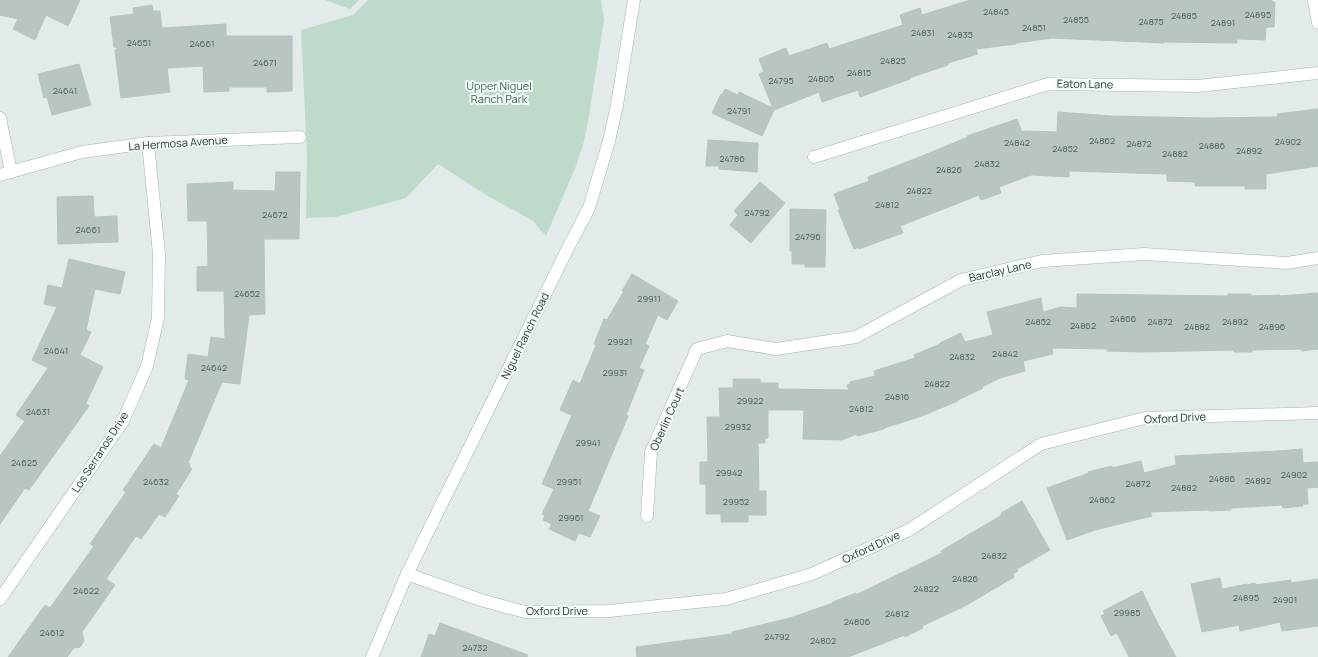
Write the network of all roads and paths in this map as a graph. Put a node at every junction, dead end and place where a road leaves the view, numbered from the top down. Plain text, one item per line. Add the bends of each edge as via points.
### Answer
1 (634, 0) edge
2 (1314, 0) edge
3 (1318, 23) edge
4 (1318, 73) edge
5 (0, 118) edge
6 (300, 137) dead end
7 (148, 143) junction
8 (814, 158) dead end
9 (5, 173) edge
10 (1318, 258) edge
11 (697, 350) joint
12 (1318, 413) edge
13 (647, 516) dead end
14 (407, 574) junction
15 (0, 599) edge
16 (372, 657) edge

1 - 14 street, Niguel Ranch Road via 617,105 589,208
2 - 3 street
4 - 8 street, Eaton Lane via 1198,86 1048,84
5 - 9 street, La Hermosa Avenue
6 - 7 street, La Hermosa Avenue
7 - 9 street, La Hermosa Avenue via 82,152
7 - 15 street, Los Serranos Drive via 159,254 158,318 147,366 123,421
10 - 11 street, Barclay Lane via 1287,263 1144,254 1042,261 961,280 856,337 776,349 727,341
11 - 13 street, Oberlin Court via 651,452
12 - 14 street, Oxford Drive via 1145,418 1041,444 909,530 812,574 726,599 609,610 525,612 481,600
14 - 16 street, Niguel Ranch Road

